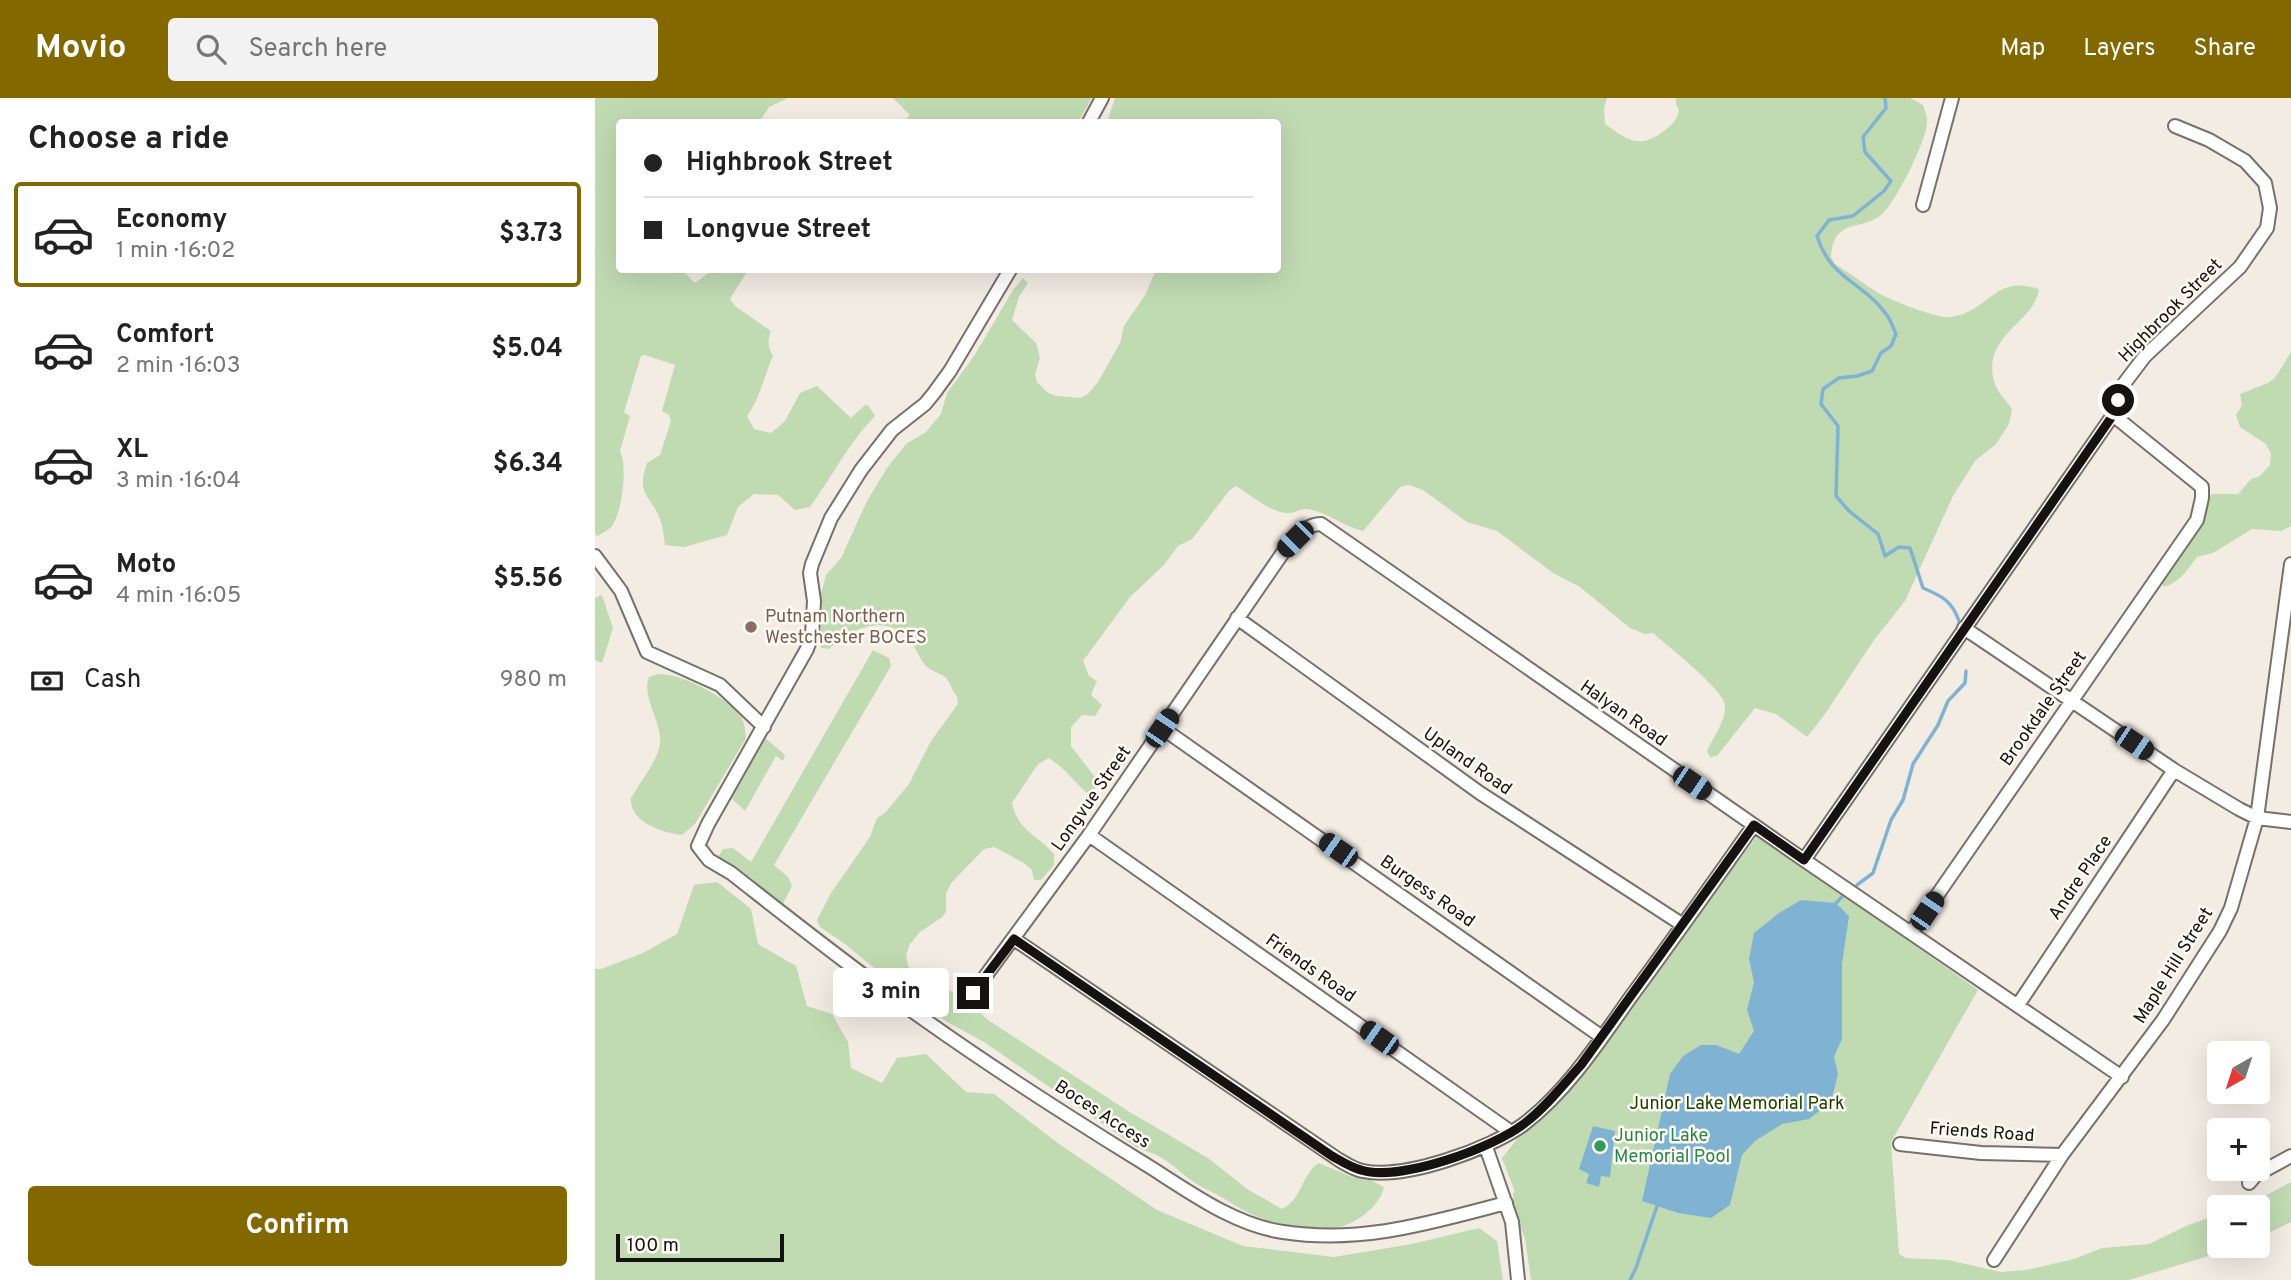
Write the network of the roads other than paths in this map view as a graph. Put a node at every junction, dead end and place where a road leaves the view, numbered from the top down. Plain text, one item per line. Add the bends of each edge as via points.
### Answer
1 (1102, 98) edge
2 (1952, 98) edge
3 (1091, 119) edge
4 (2175, 126) dead end
5 (1923, 205) dead end
6 (1008, 273) edge
7 (2113, 415) junction
8 (1313, 524) joint
9 (595, 556) edge
10 (2291, 564) edge
11 (1237, 618) junction
12 (1964, 628) junction
13 (2071, 700) junction
14 (764, 727) junction
15 (1162, 728) junction
16 (2174, 770) junction
17 (2257, 818) junction
18 (2291, 822) edge
19 (1754, 825) junction
20 (1089, 835) junction
21 (1804, 860) junction
22 (1683, 925) junction
23 (1911, 933) junction
24 (1014, 939) junction
25 (973, 993) dead end
26 (2018, 1006) junction
27 (1602, 1037) junction
28 (2122, 1077) junction
29 (1511, 1132) junction
30 (1900, 1144) dead end
31 (1486, 1147) junction
32 (2062, 1155) junction
33 (2291, 1156) edge
34 (2249, 1183) dead end
35 (1506, 1203) junction
36 (1994, 1259) dead end
37 (1518, 1280) edge

1 - 3 street
2 - 5 street
4 - 7 street, Highbrook Street via 2245,161 2265,183 2270,208 2267,228 2240,267 2145,356 2123,385
6 - 14 street via 950,371 925,404 892,430 831,518 811,564 812,635
7 - 12 street, Highbrook Street
7 - 13 street, Brookdale Street via 2202,487 2201,503 2197,520
8 - 11 street, Longvue Street via 1284,551
8 - 19 street, Halyan Road via 1321,524
9 - 14 street via 621,592 647,652 720,685
10 - 17 street, Maple Hill Street
11 - 15 street, Longvue Street
11 - 22 street, Upland Road via 1480,793
12 - 13 street
12 - 21 street, Highbrook Street
13 - 16 street
13 - 23 street, Brookdale Street
14 - 35 street, Boces Access via 698,846 709,860 926,1021 1109,1142 1214,1206 1280,1232 1332,1237 1399,1230
15 - 20 street, Longvue Street
15 - 27 street, Burgess Road
16 - 17 street
16 - 26 street, Andre Place
17 - 18 street
17 - 28 street, Maple Hill Street via 2220,931
19 - 21 street, Halyan Road
19 - 22 street
20 - 24 street, Longvue Street
20 - 29 street, Friends Road
21 - 23 street, Halyan Road
22 - 27 street
23 - 26 street, Halyan Road
24 - 25 street, Longvue Street
24 - 31 street via 1332,1156 1363,1171 1413,1168
26 - 28 street, Halyan Road
27 - 29 street via 1549,1101
28 - 32 street, Maple Hill Street
29 - 31 street
30 - 32 street, Friends Road
31 - 35 street
32 - 36 street, Maple Hill Street
33 - 34 street
35 - 37 street

